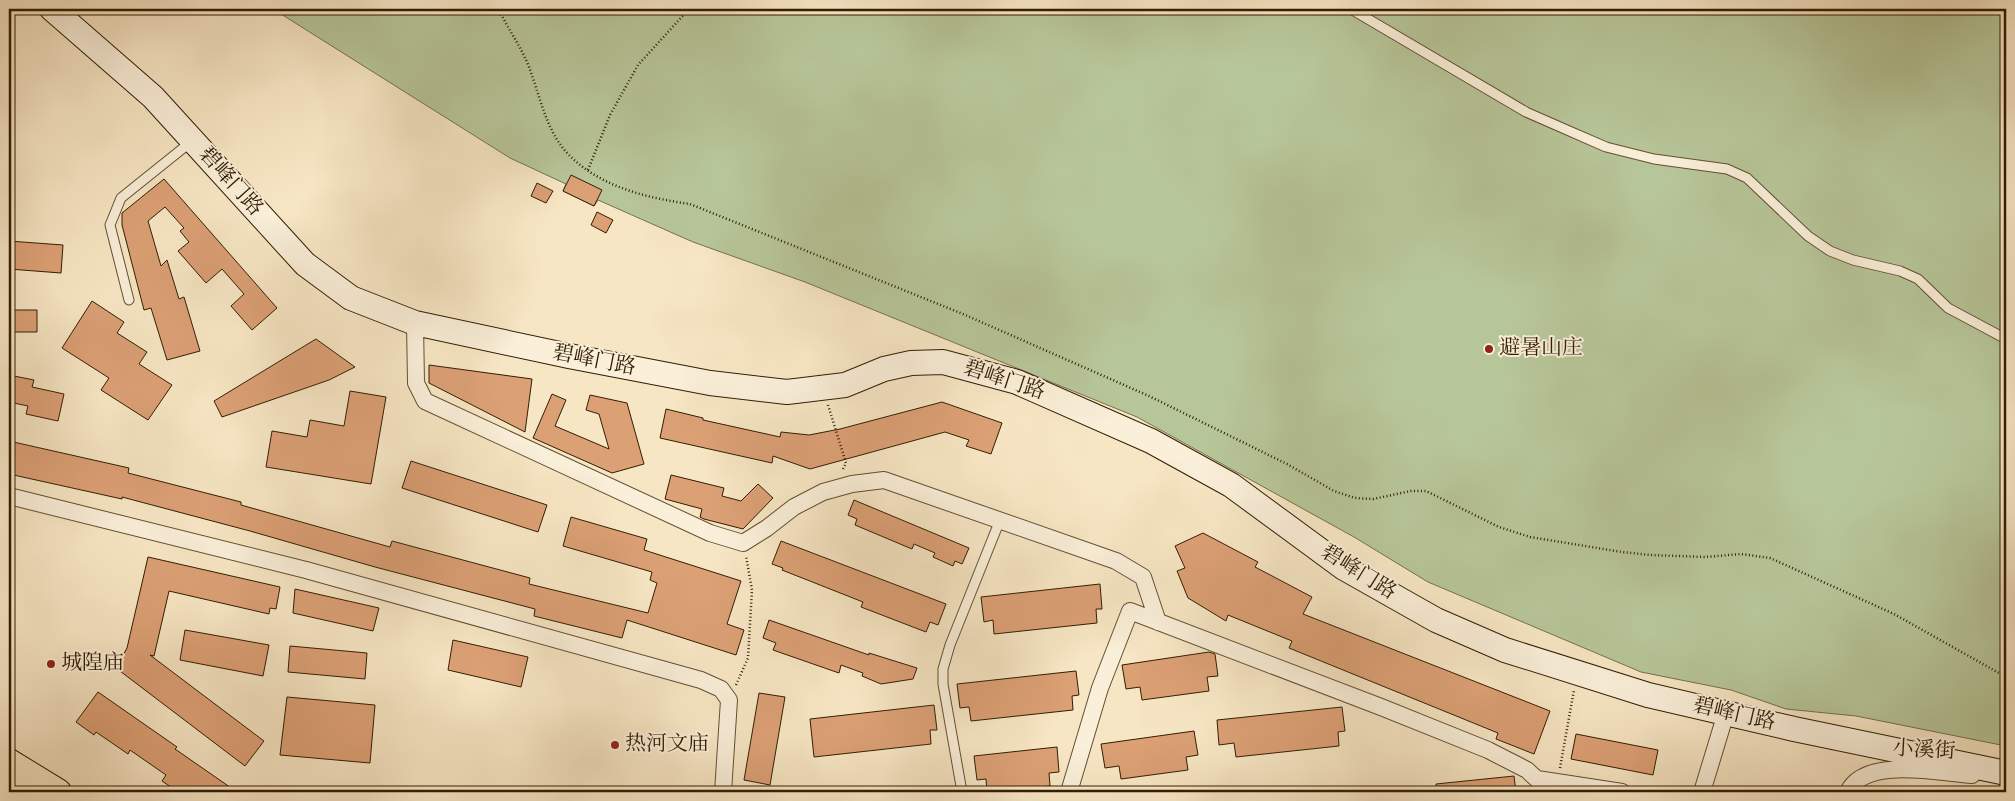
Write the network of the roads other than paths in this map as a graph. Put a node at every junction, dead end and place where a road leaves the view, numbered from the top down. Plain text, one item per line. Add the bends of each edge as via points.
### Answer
1 (52, 9) edge
2 (1351, 9) edge
3 (192, 140) junction
4 (129, 300) dead end
5 (415, 323) junction
6 (2006, 339) edge
7 (9, 496) edge
8 (1000, 520) junction
9 (1158, 622) junction
10 (1726, 713) junction
11 (9, 762) edge
12 (2006, 773) edge
13 (2006, 778) edge
14 (1541, 786) edge
15 (9, 787) edge
16 (18, 792) edge
17 (58, 792) edge
18 (723, 792) edge
19 (962, 792) edge
20 (1069, 792) edge
21 (1622, 792) edge
22 (1702, 792) edge
23 (1848, 792) edge

1 - 3 street, 碧峰门路 via 153,97
2 - 6 lane via 1526,112 1606,147 1654,159 1727,169 1747,178 1808,236 1830,251 1918,279 1948,308
3 - 4 lane via 121,198 110,225
3 - 5 street, 碧峰门路 via 305,264 351,298
5 - 8 street via 416,383 425,401 710,532 743,543 794,507 823,492 884,480
5 - 10 street, 碧峰门路 via 710,383 787,392 845,385 884,369 911,363 942,362 1017,382 1151,440 1231,485 1344,568 1436,620 1505,650 1648,695
7 - 18 street via 306,570 701,680 721,689 729,700
8 - 9 street via 1116,561 1143,577
8 - 19 lane via 943,669
9 - 14 street via 1488,750 1527,770
9 - 20 street via 1130,612 1100,688
10 - 12 street, 碧峰门路
10 - 22 street
11 - 17 main road
13 - 23 street, 小溪街 via 1883,770 1862,776
14 - 21 street via 1558,782
15 - 16 main road

